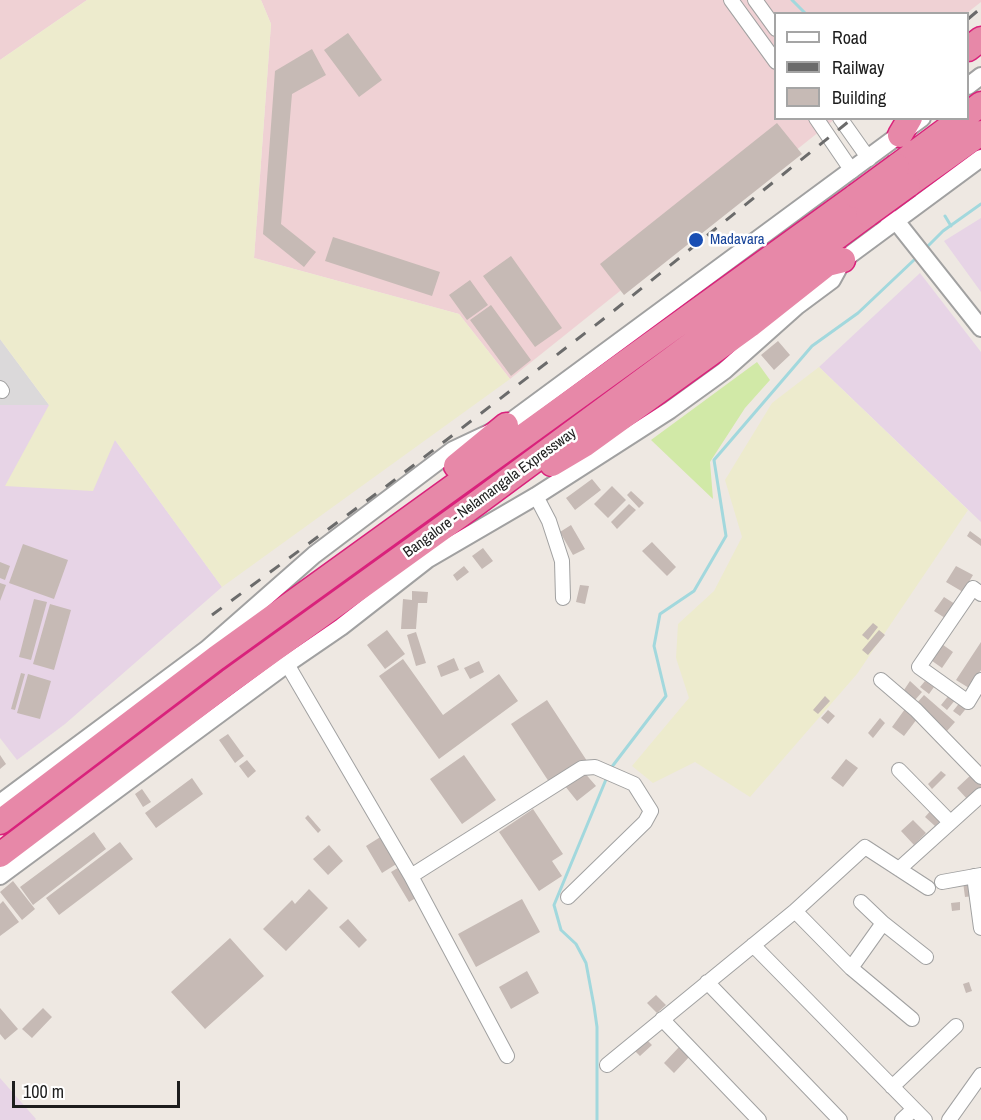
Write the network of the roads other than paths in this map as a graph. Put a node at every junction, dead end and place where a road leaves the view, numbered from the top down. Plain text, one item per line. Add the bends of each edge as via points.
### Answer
1 (731, 0) edge
2 (755, 0) edge
3 (774, 26) edge
4 (981, 39) edge
5 (969, 48) edge
6 (774, 60) edge
7 (981, 76) edge
8 (969, 85) edge
9 (981, 104) edge
10 (969, 113) edge
11 (817, 120) edge
12 (841, 120) edge
13 (960, 120) edge
14 (905, 127) edge
15 (981, 133) edge
16 (981, 158) edge
17 (869, 159) junction
18 (852, 171) junction
19 (902, 176) junction
20 (862, 205) junction
21 (896, 221) junction
22 (843, 260) junction
23 (981, 328) edge
24 (506, 425) junction
25 (536, 496) junction
26 (477, 503) junction
27 (981, 594) edge
28 (563, 598) dead end
29 (216, 658) junction
30 (287, 664) junction
31 (881, 680) dead end
32 (981, 680) edge
33 (899, 770) dead end
34 (981, 777) edge
35 (981, 795) edge
36 (0, 803) edge
37 (0, 822) edge
38 (950, 822) junction
39 (0, 855) edge
40 (899, 868) junction
41 (978, 875) edge
42 (0, 876) edge
43 (411, 876) junction
44 (942, 882) dead end
45 (928, 888) dead end
46 (568, 897) dead end
47 (861, 902) dead end
48 (795, 911) junction
49 (883, 923) junction
50 (981, 928) edge
51 (753, 945) junction
52 (926, 957) dead end
53 (851, 968) junction
54 (707, 982) junction
55 (662, 1018) junction
56 (912, 1018) dead end
57 (956, 1026) dead end
58 (507, 1056) dead end
59 (607, 1065) dead end
60 (981, 1075) edge
61 (892, 1087) junction
62 (914, 1109) junction
63 (759, 1120) edge
64 (840, 1120) edge
65 (902, 1120) edge
66 (925, 1120) edge
67 (949, 1120) edge

1 - 6 street
2 - 3 street
4 - 5 highway
7 - 8 street
9 - 10 highway
11 - 18 street
12 - 17 street
13 - 19 highway, Bangalore - Nelamangala Expressway
14 - 17 street
15 - 19 highway, Bangalore - Nelamangala Expressway
16 - 21 street
17 - 18 street
17 - 21 street via 898,203
18 - 21 street via 883,214
18 - 24 street
19 - 20 highway, Bangalore - Nelamangala Expressway, bridge
20 - 26 highway, Bangalore - Nelamangala Expressway
20 - 29 highway, Bangalore - Nelamangala Expressway
21 - 22 street
21 - 23 street
22 - 25 street via 832,280 724,371
22 - 26 highway via 827,264 584,446
24 - 29 highway via 461,463 306,573
24 - 36 street via 453,450 314,555 207,649
25 - 28 street via 562,561
25 - 30 street via 428,559
26 - 39 highway, Bangalore - Nelamangala Expressway via 230,681
27 - 32 street via 973,588 919,667 968,702
29 - 37 highway, Bangalore - Nelamangala Expressway
30 - 42 street
30 - 43 street
31 - 34 street
33 - 38 street
35 - 38 street
38 - 40 street
40 - 45 street
40 - 48 street via 865,847
41 - 44 street
41 - 50 street
43 - 46 street via 582,768 595,767 634,784 651,811 645,822
43 - 58 street
47 - 49 street
48 - 51 street
48 - 53 street
49 - 52 street
49 - 53 street
51 - 54 street
51 - 61 street
53 - 56 street
54 - 55 street
54 - 64 street
55 - 59 street
55 - 63 street
57 - 61 street
60 - 67 street
61 - 62 street
62 - 65 street
62 - 66 street

